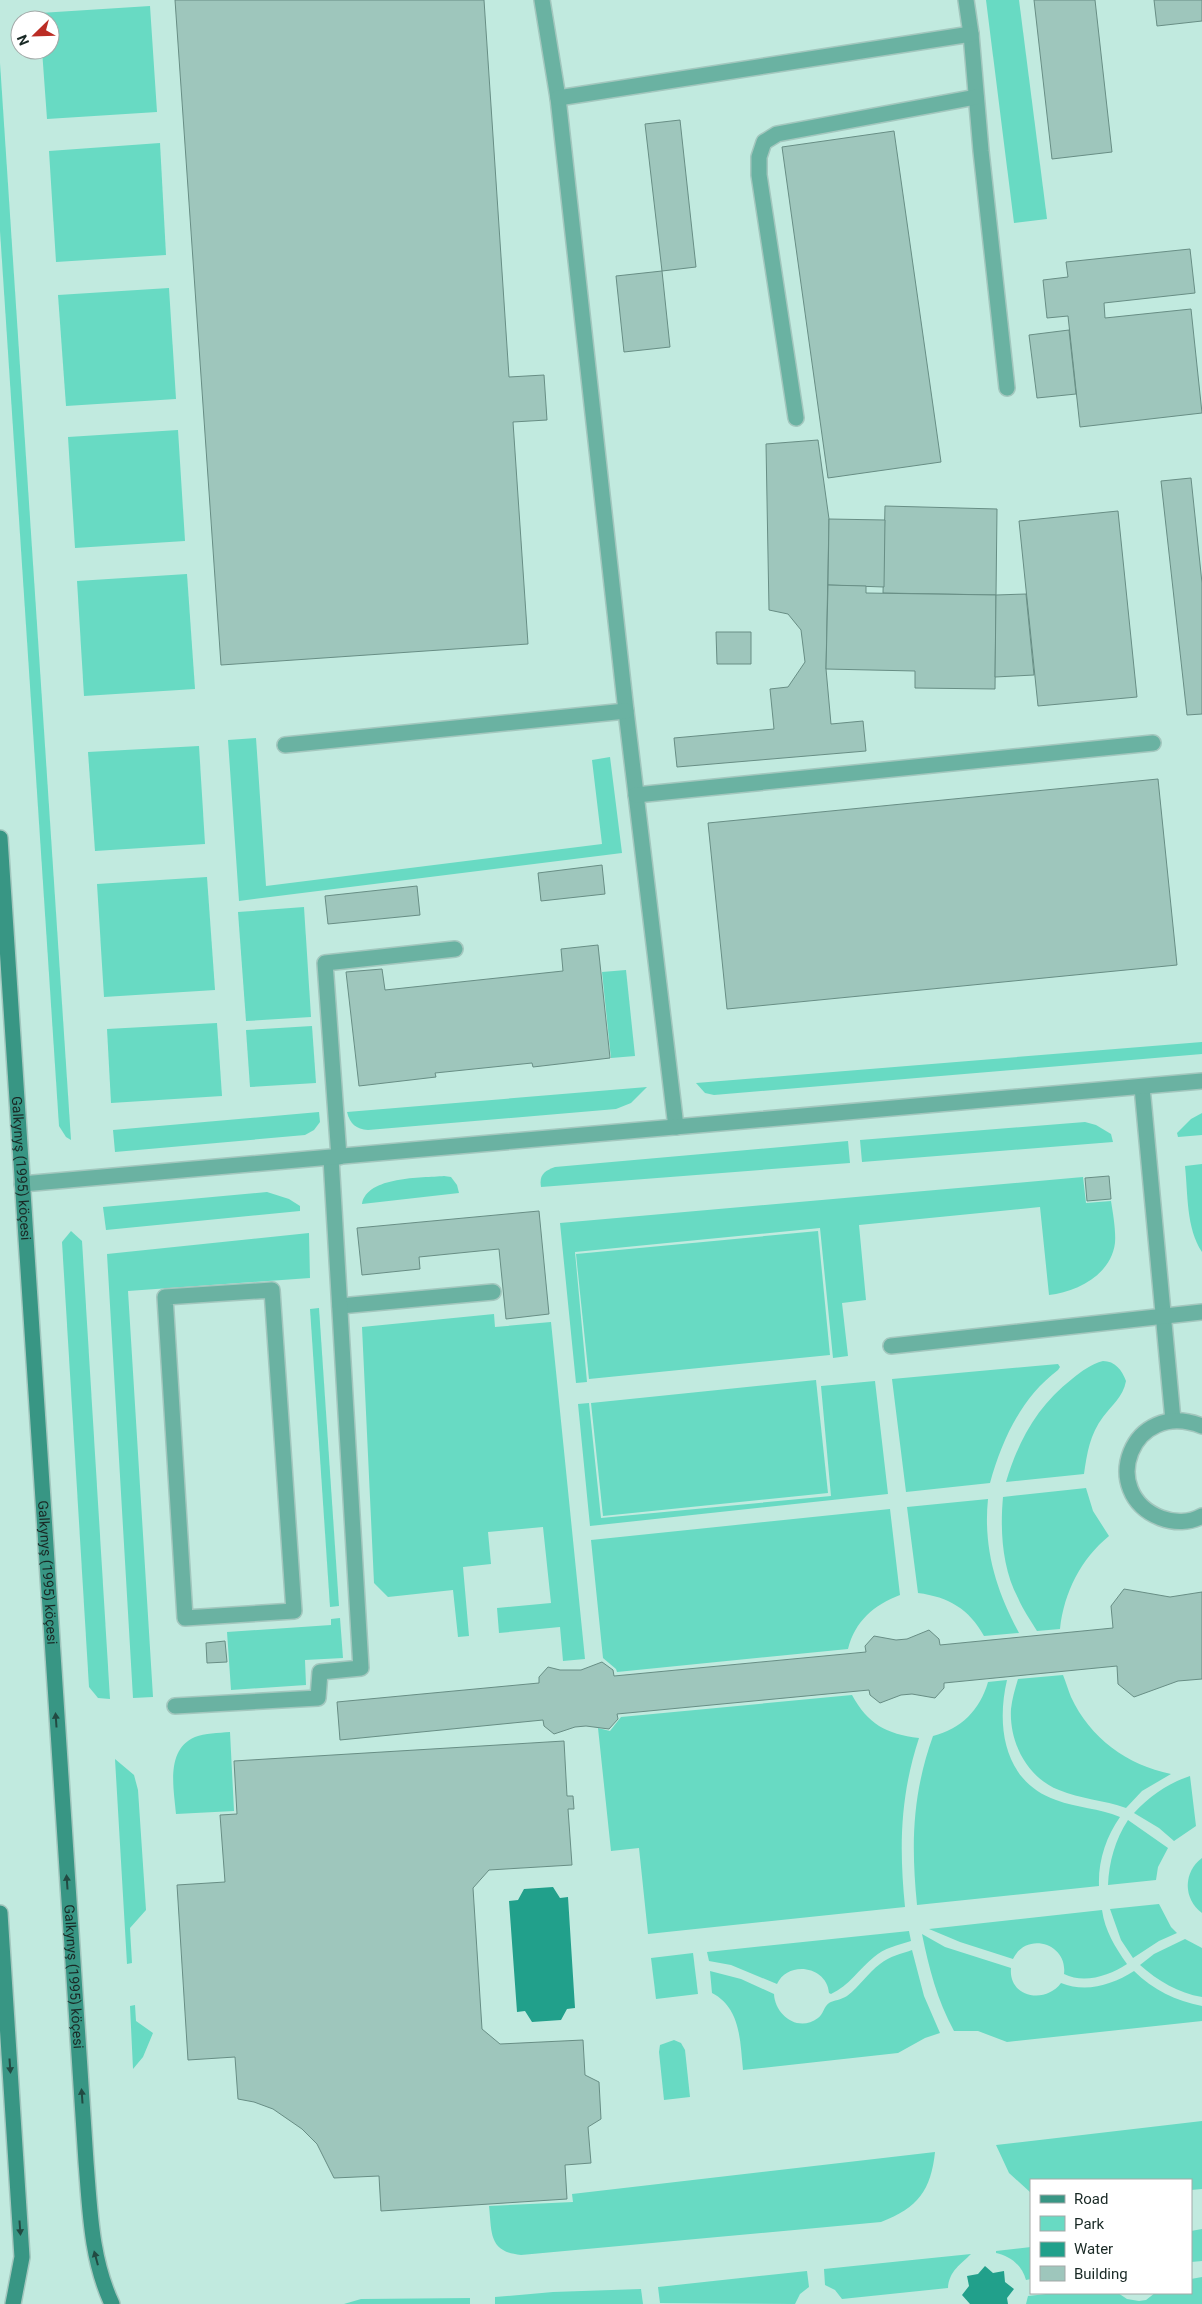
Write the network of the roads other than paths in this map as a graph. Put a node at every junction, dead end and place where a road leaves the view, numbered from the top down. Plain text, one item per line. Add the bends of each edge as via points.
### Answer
1 (542, 0) edge
2 (966, 0) edge
3 (971, 34) junction
4 (976, 97) junction
5 (558, 98) junction
6 (1007, 388) dead end
7 (796, 418) dead end
8 (626, 711) junction
9 (1153, 743) dead end
10 (285, 745) dead end
11 (636, 795) junction
12 (0, 838) edge
13 (455, 949) dead end
14 (1202, 1081) edge
15 (1142, 1086) junction
16 (676, 1127) junction
17 (335, 1157) junction
18 (22, 1184) junction
19 (493, 1292) dead end
20 (340, 1306) junction
21 (1202, 1312) edge
22 (1163, 1316) junction
23 (891, 1346) dead end
24 (1173, 1420) junction
25 (1202, 1426) edge
26 (1202, 1516) edge
27 (186, 1618) joint
28 (175, 1706) dead end
29 (0, 1912) edge
30 (13, 2304) edge
31 (112, 2304) edge

1 - 5 street
2 - 3 street
3 - 4 street
3 - 5 street
4 - 6 street
4 - 7 street via 777,134 764,142 759,158 759,175
5 - 8 street
8 - 10 street
8 - 11 street
9 - 11 street
11 - 16 street
12 - 18 main road, Galkynyş (1995) köçesi
13 - 17 street via 325,963
14 - 15 street
15 - 16 street
15 - 22 street
16 - 17 street
17 - 18 street
17 - 20 street
31 -> 18 main road, Galkynyş (1995) köçesi via 92,2235
19 - 20 street
20 - 28 street via 361,1668 320,1672 318,1698
21 - 22 street
22 - 23 street
22 - 24 street
24 - 25 street via 1189,1420
24 - 26 street via 1158,1423 1144,1432 1134,1445 1128,1460 1127,1476 1131,1491 1152,1515 1168,1521 1184,1522
27 - 27 street via 164,1296 272,1290 294,1611
29 -> 30 main road via 22,2257

